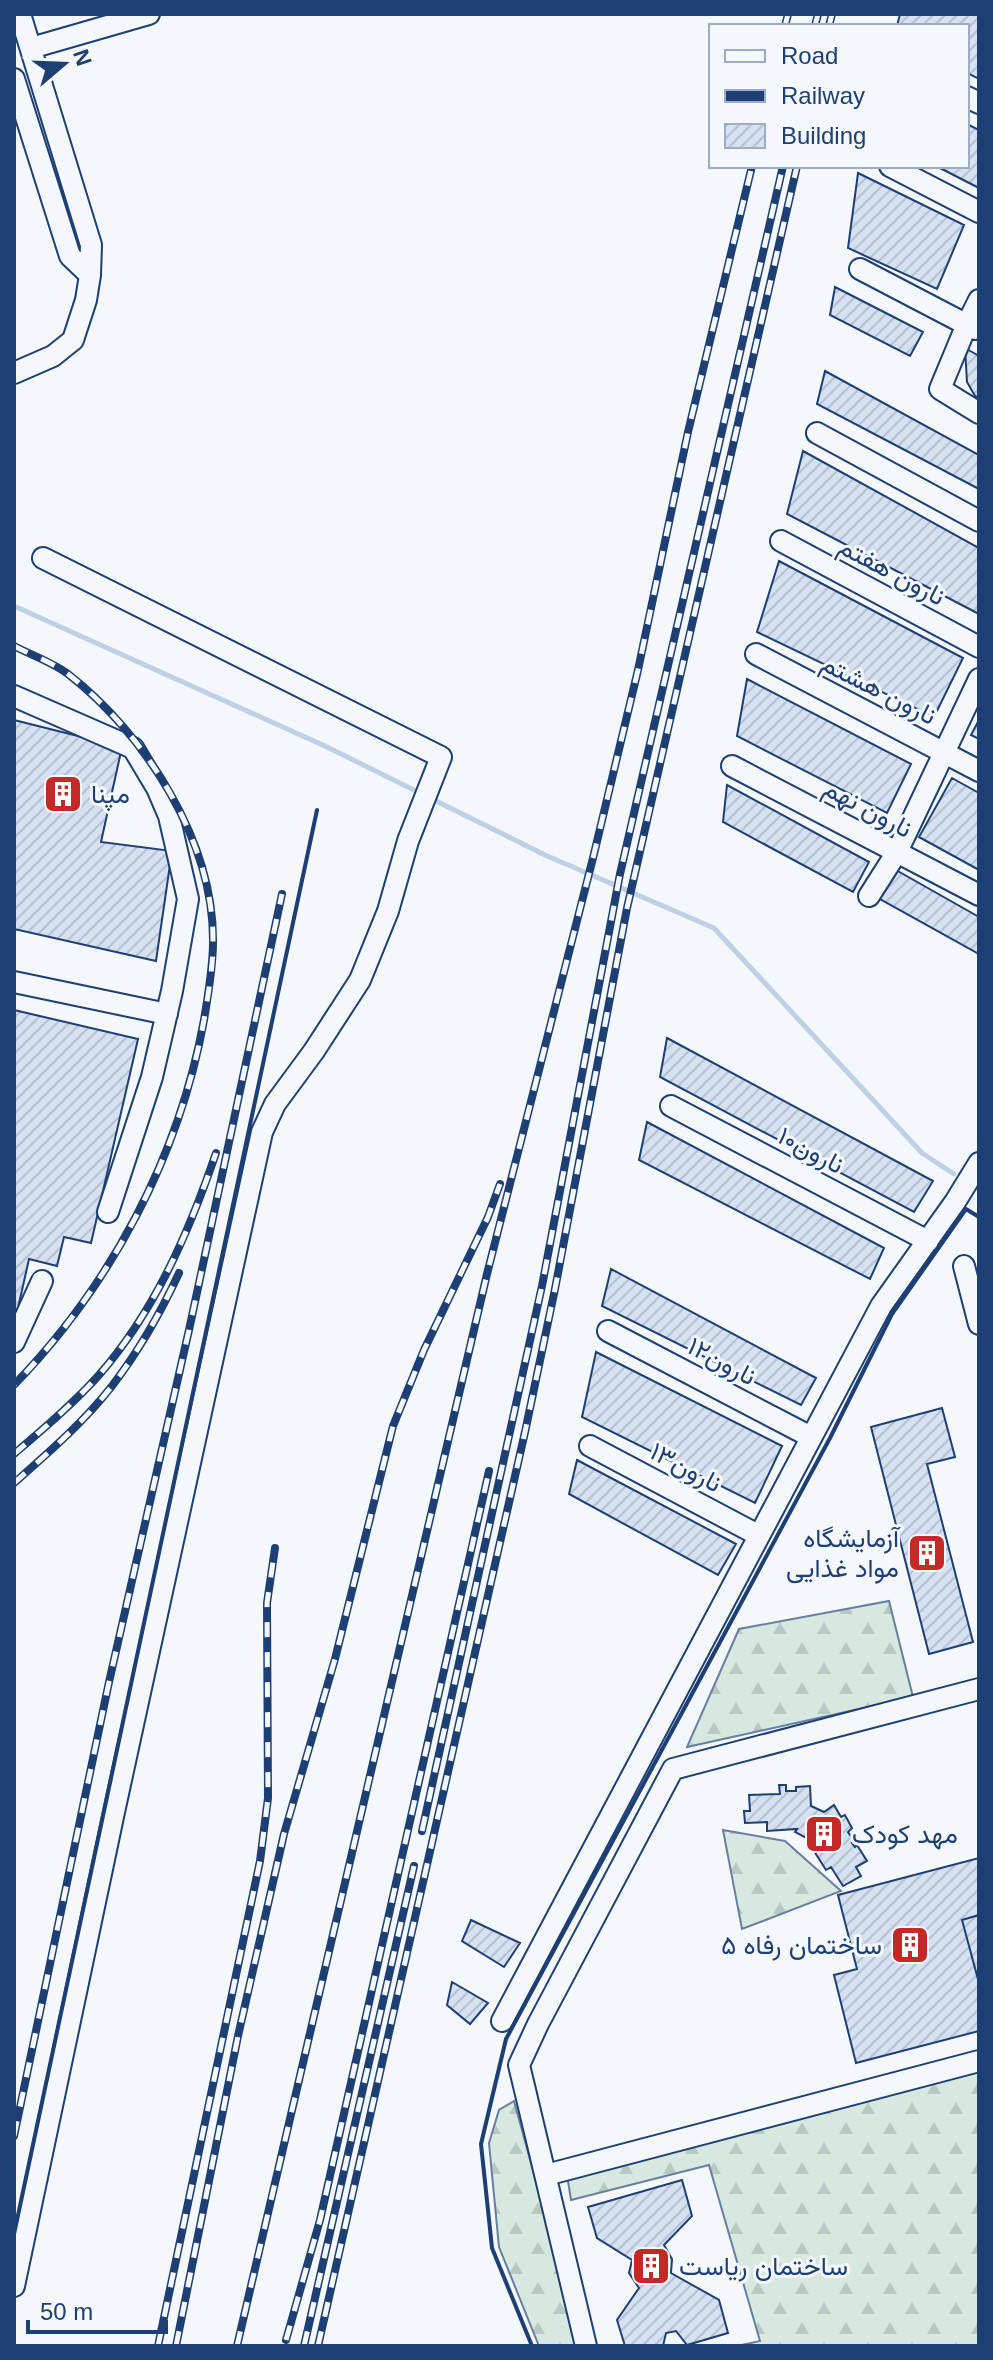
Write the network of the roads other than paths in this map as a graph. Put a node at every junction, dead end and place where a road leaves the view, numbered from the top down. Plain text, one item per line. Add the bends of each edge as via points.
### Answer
1 (20, 14) edge
2 (149, 14) edge
3 (31, 48) junction
4 (14, 79) edge
5 (894, 168) edge
6 (979, 212) edge
7 (860, 269) dead end
8 (90, 275) junction
9 (979, 300) edge
10 (973, 328) edge
11 (14, 373) edge
12 (979, 413) edge
13 (817, 433) dead end
14 (979, 521) edge
15 (781, 541) dead end
16 (43, 558) dead end
17 (979, 647) edge
18 (756, 654) dead end
19 (979, 679) edge
20 (14, 696) edge
21 (944, 752) junction
22 (732, 766) dead end
23 (979, 771) edge
24 (897, 852) junction
25 (979, 895) edge
26 (869, 896) dead end
27 (14, 982) edge
28 (167, 1014) junction
29 (671, 1106) dead end
30 (979, 1163) edge
31 (108, 1212) dead end
32 (928, 1241) junction
33 (964, 1266) dead end
34 (42, 1281) dead end
35 (979, 1324) edge
36 (608, 1331) dead end
37 (14, 1342) edge
38 (811, 1437) junction
39 (590, 1446) dead end
40 (758, 1535) junction
41 (979, 1689) edge
42 (502, 2021) dead end
43 (979, 2061) edge
44 (546, 2175) junction
45 (14, 2286) edge
46 (586, 2346) edge

1 - 3 lane
2 - 3 lane
3 - 8 lane via 91,245
4 - 8 lane via 70,256
5 - 6 lane
7 - 10 lane
8 - 11 lane via 73,340 53,356
9 - 10 lane
10 - 12 lane via 940,389
13 - 14 lane
15 - 17 lane, نارون هفتم
16 - 45 lane via 441,757 360,980 275,1104 262,1132
18 - 21 lane, نارون هشتم
19 - 21 lane
20 - 28 lane via 133,748 157,788 169,816 188,899
21 - 23 lane, نارون هشتم
21 - 24 lane
22 - 24 lane, نارون نهم
24 - 25 lane, نارون نهم
24 - 26 lane
27 - 28 lane
28 - 31 lane
29 - 32 lane, نارون۱۰
30 - 32 lane
32 - 38 lane via 881,1306
33 - 35 lane
34 - 37 lane
36 - 38 lane, نارون۱۲
38 - 40 lane
39 - 40 lane, نارون۱۳
40 - 42 lane
41 - 44 lane via 673,1769 519,2065
43 - 44 lane
44 - 46 lane

